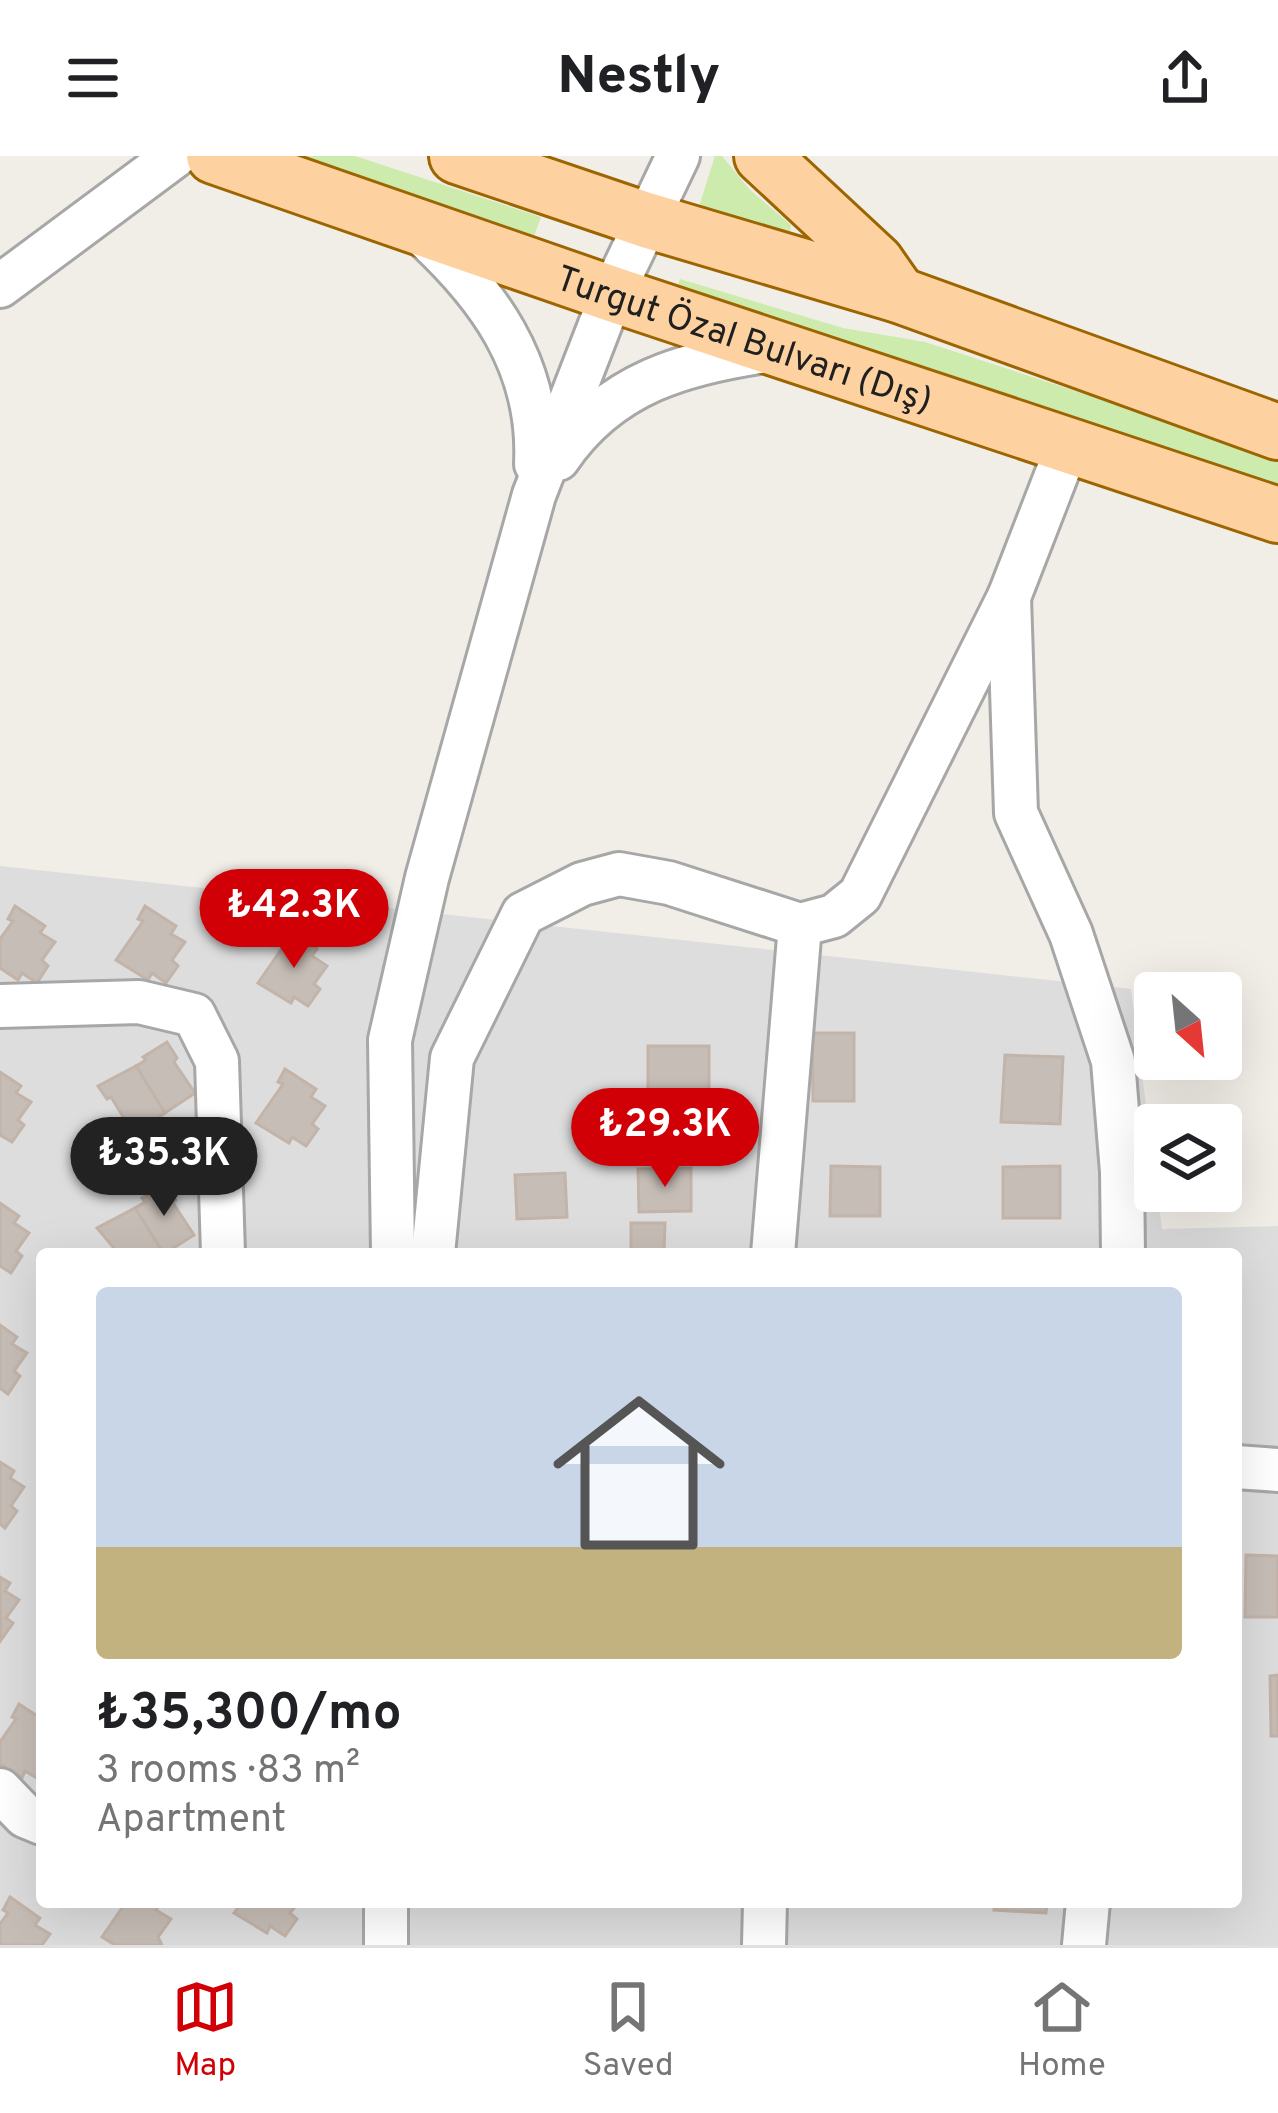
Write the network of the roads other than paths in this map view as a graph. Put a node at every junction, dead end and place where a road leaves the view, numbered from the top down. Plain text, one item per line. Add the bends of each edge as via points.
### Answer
1 (175, 156) edge
2 (214, 156) edge
3 (458, 156) edge
4 (678, 156) edge
5 (762, 156) edge
6 (646, 220) junction
7 (414, 227) junction
8 (0, 286) edge
9 (612, 294) junction
10 (899, 295) junction
11 (778, 349) junction
12 (1278, 432) edge
13 (1068, 445) junction
14 (534, 495) junction
15 (1278, 515) edge
16 (1009, 597) junction
17 (800, 925) junction
18 (0, 1006) edge
19 (223, 1248) edge
20 (393, 1248) edge
21 (434, 1248) edge
22 (773, 1248) edge
23 (1123, 1248) edge
24 (1242, 1466) edge
25 (1278, 1469) edge
26 (0, 1790) edge
27 (36, 1821) edge
28 (386, 1908) edge
29 (765, 1908) edge
30 (1087, 1908) edge
31 (386, 1945) edge
32 (764, 1945) edge
33 (1084, 1945) edge

1 - 8 street
2 - 7 main road, Turgut Özal Bulvarı (Dış)
3 - 6 main road
4 - 6 street
5 - 10 main road via 876,262
6 - 9 street
6 - 10 main road
7 - 9 main road, Turgut Özal Bulvarı (Dış)
7 - 14 street via 496,316 528,382 538,423
9 - 11 main road, Turgut Özal Bulvarı (Dış)
9 - 14 street
10 - 12 main road
11 - 13 main road, Turgut Özal Bulvarı (Dış)
11 - 14 street via 703,359 629,389 571,440
13 - 15 main road, Turgut Özal Bulvarı (Dış)
13 - 16 street
14 - 20 street via 390,1040
16 - 17 street via 860,895 834,916
16 - 23 street via 1016,813 1071,934 1112,1061
17 - 21 street via 619,874 523,914 452,1058
17 - 22 street
18 - 19 street via 139,1002 194,1015 217,1061
24 - 25 street
26 - 27 street
28 - 31 street
29 - 32 street
30 - 33 street

